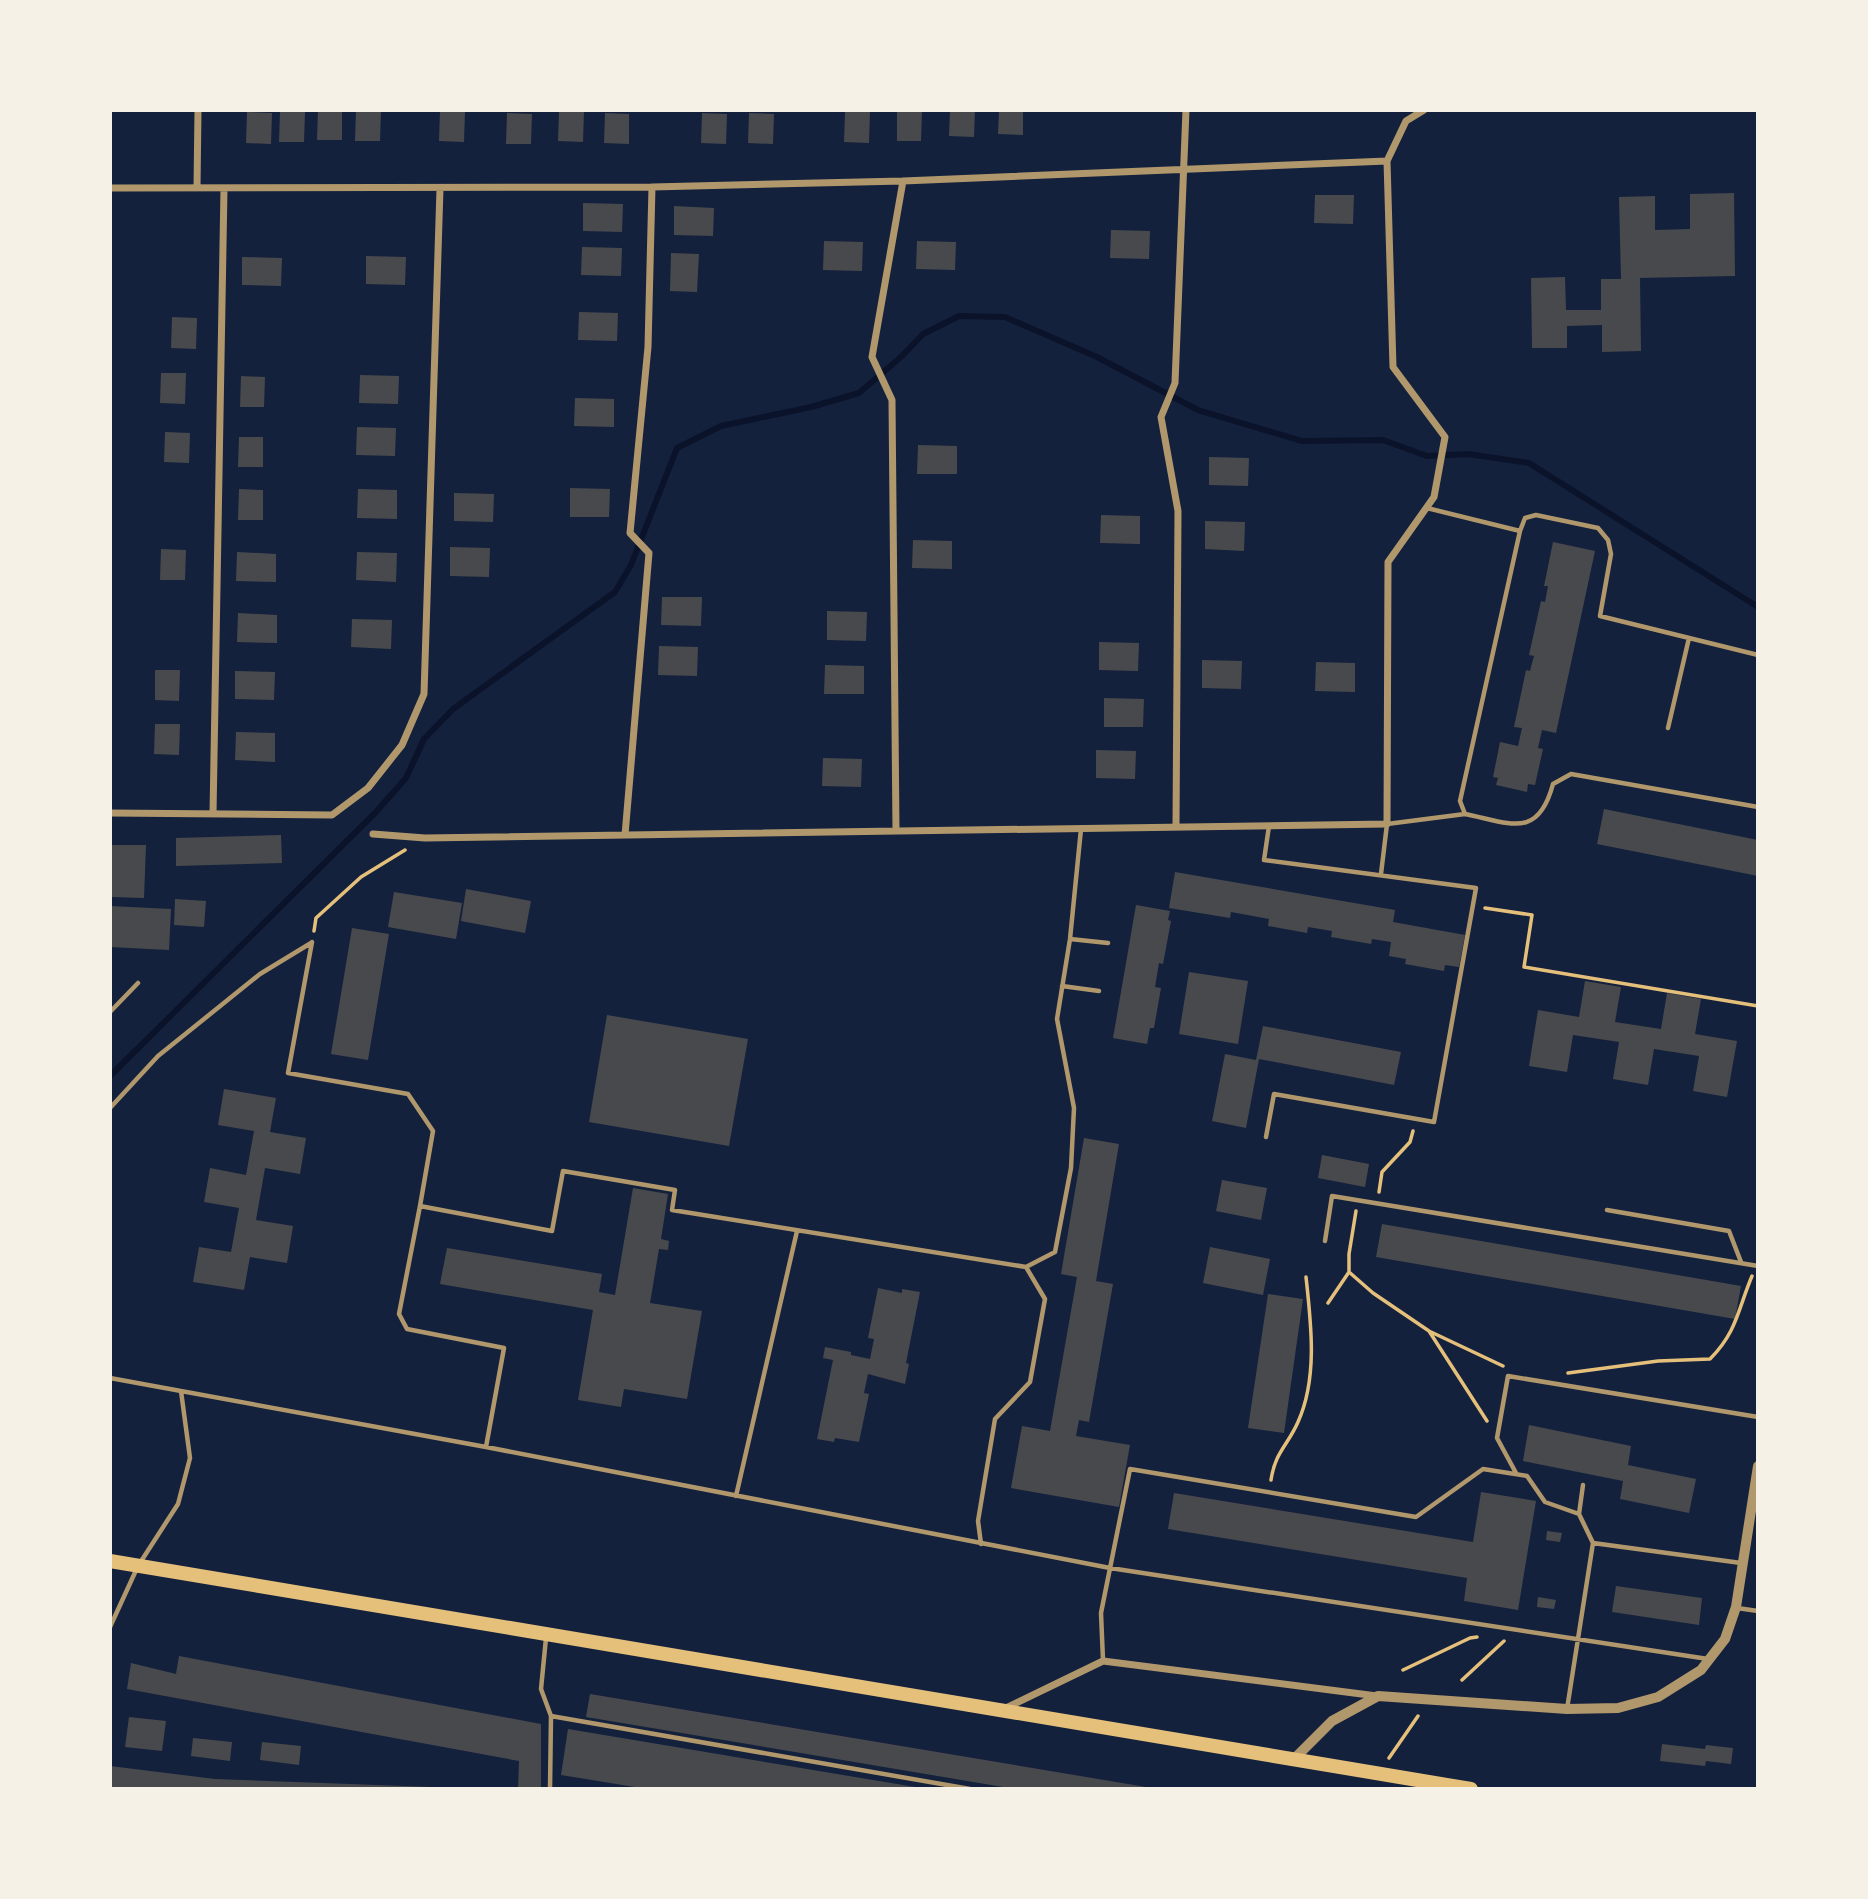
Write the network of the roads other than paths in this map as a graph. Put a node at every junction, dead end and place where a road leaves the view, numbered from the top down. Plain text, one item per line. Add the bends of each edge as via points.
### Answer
1 (198, 110) edge
2 (1186, 110) edge
3 (1424, 110) edge
4 (1387, 161) junction
5 (1185, 171) junction
6 (903, 181) junction
7 (652, 187) junction
8 (110, 188) edge
9 (197, 188) junction
10 (224, 189) junction
11 (440, 189) junction
12 (1427, 508) junction
13 (1520, 531) junction
14 (1689, 638) junction
15 (1758, 655) edge
16 (1668, 728) dead end
17 (1758, 807) edge
18 (110, 813) edge
19 (213, 814) junction
20 (1465, 814) junction
21 (1387, 824) junction
22 (1269, 826) junction
23 (1176, 827) junction
24 (1081, 828) junction
25 (896, 831) junction
26 (373, 834) dead end
27 (625, 835) junction
28 (1381, 875) junction
29 (1070, 939) junction
30 (1108, 943) dead end
31 (138, 983) dead end
32 (1062, 986) junction
33 (1099, 991) dead end
34 (110, 1012) edge
35 (110, 1108) edge
36 (1266, 1137) dead end
37 (420, 1206) junction
38 (1607, 1210) dead end
39 (797, 1231) junction
40 (1325, 1241) dead end
41 (1741, 1263) junction
42 (1026, 1267) junction
43 (1758, 1268) edge
44 (110, 1378) edge
45 (181, 1391) junction
46 (1758, 1417) edge
47 (485, 1447) junction
48 (1758, 1466) edge
49 (1516, 1474) junction
50 (1583, 1485) dead end
51 (736, 1496) junction
52 (1578, 1514) junction
53 (1593, 1543) junction
54 (981, 1544) junction
55 (110, 1561) edge
56 (1743, 1564) junction
57 (138, 1566) junction
58 (1110, 1568) junction
59 (1736, 1608) junction
60 (118, 1609) junction
61 (1758, 1611) edge
62 (110, 1615) edge
63 (110, 1627) edge
64 (547, 1634) junction
65 (1578, 1641) junction
66 (1711, 1660) junction
67 (1103, 1661) junction
68 (1378, 1696) junction
69 (1567, 1709) junction
70 (1002, 1710) junction
71 (551, 1716) junction
72 (1294, 1759) junction
73 (550, 1789) edge
74 (970, 1789) edge
75 (1471, 1789) edge

1 - 9 street
2 - 5 street
3 - 4 street via 1406,121
4 - 5 street
4 - 12 street via 1393,367 1445,437 1434,497
5 - 6 street
5 - 23 street via 1175,383 1161,417 1178,511
6 - 7 street
6 - 25 street via 872,357 892,400
7 - 11 street
7 - 27 street via 648,347 631,533 649,553
8 - 9 street
9 - 10 street
10 - 11 street
10 - 19 street
11 - 19 street via 424,694 402,745 368,788 332,815
12 - 13 lane
12 - 21 street via 1388,562
13 - 14 lane via 1525,518 1536,515 1598,528 1608,540 1611,554 1600,616
13 - 20 lane via 1460,802
14 - 15 lane
14 - 16 lane
17 - 20 lane via 1571,774 1553,784 1547,804 1535,819 1519,825
18 - 19 street
20 - 21 lane
21 - 22 street
21 - 28 lane
22 - 23 street
22 - 28 lane via 1264,860
23 - 24 street
24 - 25 street
24 - 29 lane
25 - 27 street
26 - 27 street via 425,838
28 - 36 lane via 1476,888 1434,1122 1274,1094
29 - 30 lane
29 - 32 lane
31 - 34 lane
32 - 33 lane
32 - 42 lane via 1057,1019 1074,1108 1071,1168 1055,1252
35 - 37 lane via 158,1056 260,974 312,943 288,1073 408,1094 433,1131
37 - 39 lane via 552,1231 563,1171 675,1190 672,1210
37 - 47 lane via 399,1314 407,1329 504,1348
38 - 41 lane via 1729,1231
39 - 42 lane
39 - 51 lane
40 - 41 lane via 1332,1196
41 - 43 lane
42 - 54 lane via 1045,1298 1030,1382 995,1419 978,1521
44 - 45 lane
45 - 47 lane
45 - 57 lane via 190,1458 178,1504
46 - 49 lane via 1508,1376 1497,1438
47 - 51 lane
48 - 56 street
49 - 52 lane via 1527,1476 1545,1502
49 - 58 lane via 1483,1469 1416,1517 1130,1469
50 - 52 lane
51 - 54 lane
52 - 53 lane
53 - 56 lane
53 - 65 lane
54 - 58 lane
55 - 57 highway
56 - 59 street
57 - 60 lane
57 - 64 highway
58 - 65 lane
58 - 67 lane via 1101,1613
59 - 61 lane
59 - 66 street via 1725,1639
60 - 62 lane
60 - 63 lane
64 - 70 highway
64 - 71 lane via 541,1689
65 - 66 lane
65 - 69 lane
66 - 69 street via 1658,1697 1618,1708
67 - 68 street
67 - 70 street
68 - 69 street
68 - 72 street via 1332,1721
70 - 72 highway
71 - 73 lane
71 - 74 lane
72 - 75 highway

